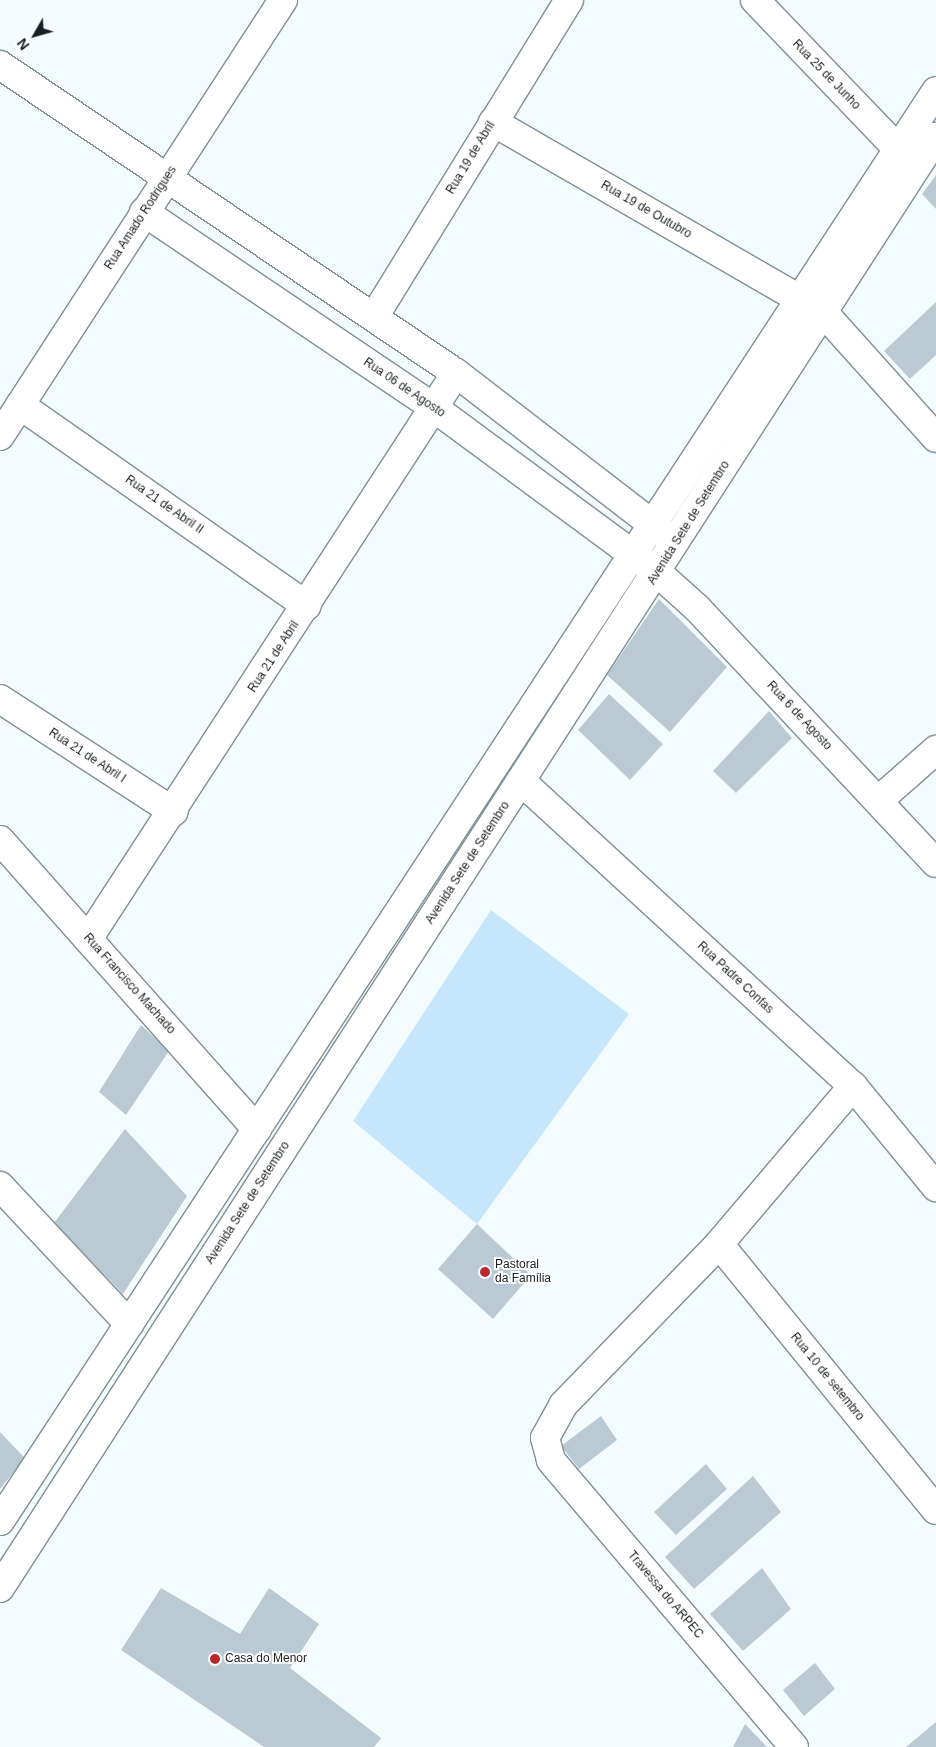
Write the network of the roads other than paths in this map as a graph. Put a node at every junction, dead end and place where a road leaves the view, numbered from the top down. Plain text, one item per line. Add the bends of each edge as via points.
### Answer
1 (283, 0) edge
2 (569, 0) edge
3 (755, 0) edge
4 (0, 65) edge
5 (936, 91) edge
6 (493, 122) junction
7 (936, 137) edge
8 (898, 149) junction
9 (168, 176) junction
10 (144, 212) junction
11 (800, 299) junction
12 (823, 312) junction
13 (374, 317) junction
14 (456, 373) junction
15 (20, 405) junction
16 (433, 407) junction
17 (0, 436) edge
18 (936, 438) edge
19 (651, 523) junction
20 (676, 542) junction
21 (632, 554) junction
22 (658, 573) junction
23 (307, 606) junction
24 (0, 699) edge
25 (936, 750) edge
26 (521, 781) junction
27 (879, 800) junction
28 (174, 812) junction
29 (1, 844) edge
30 (936, 864) edge
31 (88, 939) junction
32 (853, 1086) junction
33 (257, 1128) junction
34 (0, 1186) edge
35 (936, 1187) edge
36 (719, 1244) junction
37 (129, 1324) junction
38 (936, 1510) edge
39 (0, 1521) edge
40 (0, 1588) edge
41 (794, 1747) edge

1 - 9 street, Rua Amado Rodrigues
2 - 6 street, Rua 19 de Abril
3 - 8 street, Rua 25 de Junho
4 - 9 street
5 - 8 street
6 - 11 street, Rua 19 de Outubro
6 - 13 street, Rua 19 de Abril
7 - 12 street, Avenida Sete de Setembro
8 - 11 street
9 - 10 street, Rua Amado Rodrigues
9 - 13 street
10 - 15 street, Rua Amado Rodrigues
10 - 16 street, Rua 06 de Agosto
11 - 19 street
12 - 18 street
12 - 20 street, Avenida Sete de Setembro
13 - 14 street
14 - 16 street, Rua 21 de Abril
14 - 19 street
15 - 17 street, Rua Amado Rodrigues
15 - 23 street, Rua 21 de Abril II
16 - 21 street, Rua 06 de Agosto
16 - 23 street, Rua 21 de Abril
19 - 20 street
19 - 21 street
20 - 22 street, Avenida Sete de Setembro
21 - 22 street, Rua 06 de Agosto
21 - 33 street
22 - 26 street, Avenida Sete de Setembro
22 - 27 street, Rua 6 de Agosto
23 - 28 street, Rua 21 de Abril
24 - 28 street, Rua 21 de Abril I
25 - 27 street
26 - 32 street, Rua Padre Confas
26 - 40 street, Avenida Sete de Setembro
27 - 30 street, Rua 6 de Agosto
28 - 31 street, Rua 21 de Abril
29 - 31 street, Rua Francisco Machado
31 - 33 street, Rua Francisco Machado
32 - 35 street, Rua Padre Confas
32 - 36 street
33 - 37 street
34 - 37 street
36 - 38 street, Rua 10 de setembro
36 - 41 street, Travessa do ARPEC via 563,1405 545,1438 551,1460
37 - 39 street

